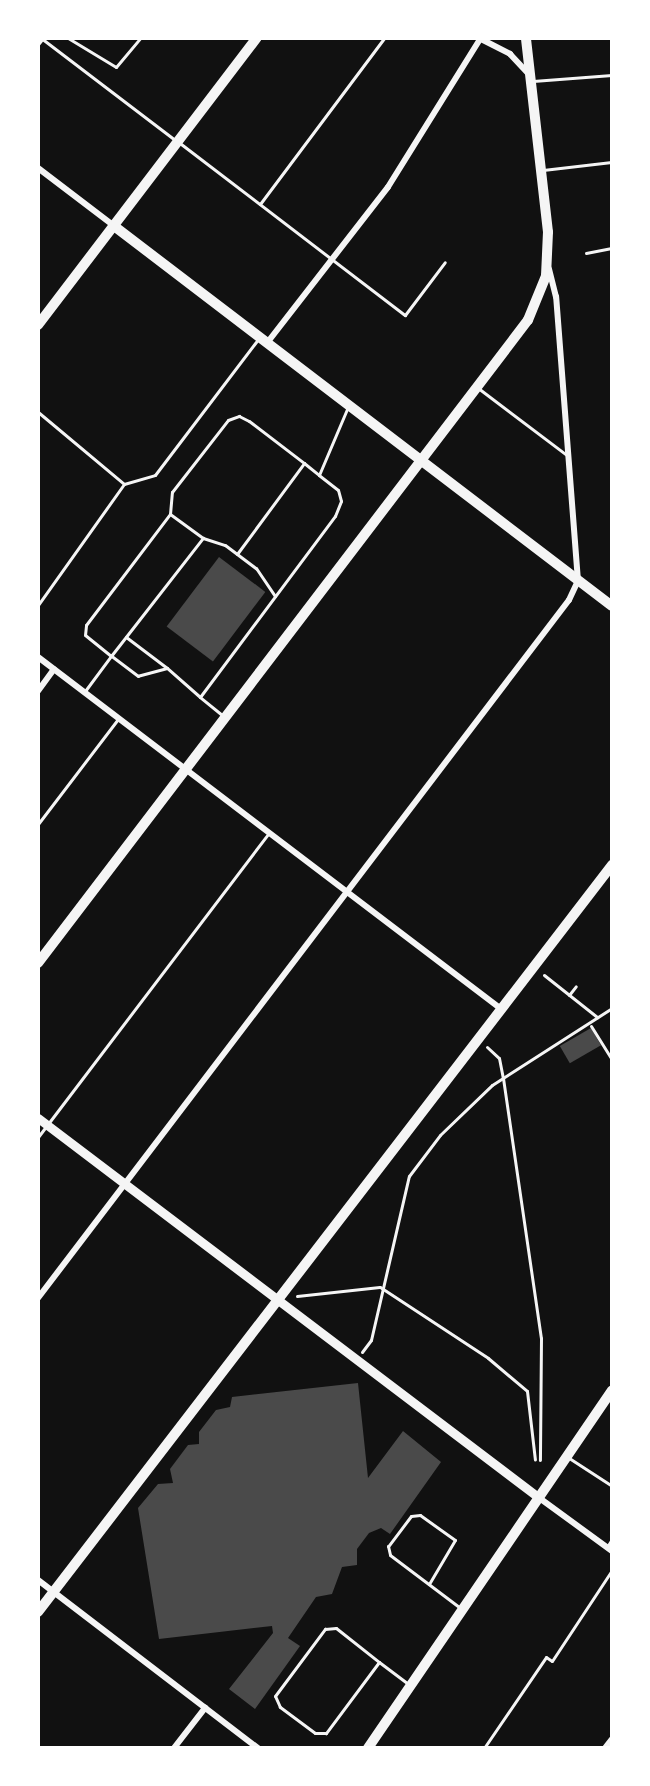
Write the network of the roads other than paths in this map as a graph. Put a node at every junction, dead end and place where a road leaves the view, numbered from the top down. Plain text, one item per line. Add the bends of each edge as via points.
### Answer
1 (68, 38) edge
2 (140, 38) edge
3 (257, 38) edge
4 (384, 38) edge
5 (526, 38) edge
6 (40, 39) edge
7 (479, 39) edge
8 (612, 75) edge
9 (533, 81) junction
10 (178, 142) junction
11 (612, 162) edge
12 (38, 168) edge
13 (543, 170) junction
14 (260, 204) junction
15 (114, 226) junction
16 (612, 248) edge
17 (586, 253) dead end
18 (332, 259) junction
19 (445, 262) dead end
20 (548, 263) junction
21 (38, 325) edge
22 (263, 340) junction
23 (478, 388) junction
24 (349, 406) junction
25 (38, 412) edge
26 (569, 457) junction
27 (422, 461) junction
28 (304, 463) junction
29 (319, 475) junction
30 (124, 484) junction
31 (170, 514) junction
32 (203, 538) junction
33 (237, 554) junction
34 (578, 581) junction
35 (275, 596) junction
36 (38, 605) edge
37 (612, 606) edge
38 (126, 637) junction
39 (111, 656) junction
40 (38, 657) edge
41 (167, 668) junction
42 (54, 669) junction
43 (38, 691) edge
44 (84, 692) junction
45 (200, 697) junction
46 (225, 717) junction
47 (119, 718) junction
48 (186, 769) junction
49 (38, 824) edge
50 (269, 832) junction
51 (612, 865) edge
52 (347, 892) junction
53 (38, 963) edge
54 (501, 1009) junction
55 (38, 1118) edge
56 (47, 1125) junction
57 (38, 1137) edge
58 (125, 1184) junction
59 (38, 1298) edge
60 (277, 1301) junction
61 (612, 1390) edge
62 (566, 1456) junction
63 (612, 1486) edge
64 (538, 1497) junction
65 (612, 1539) edge
66 (610, 1549) edge
67 (612, 1570) edge
68 (38, 1580) edge
69 (429, 1584) junction
70 (54, 1592) junction
71 (462, 1609) junction
72 (38, 1612) edge
73 (379, 1662) junction
74 (410, 1686) junction
75 (205, 1708) junction
76 (612, 1739) edge
77 (174, 1748) edge
78 (258, 1748) edge
79 (368, 1748) edge
80 (484, 1748) edge
81 (605, 1748) edge

1 - 2 lane via 116,67
3 - 10 main road
4 - 14 lane
5 - 9 main road
6 - 10 lane
7 - 9 street via 518,60
7 - 18 street via 388,187
8 - 9 lane
9 - 13 main road
10 - 14 lane
10 - 15 main road
11 - 13 lane
12 - 15 street
13 - 20 main road
14 - 18 lane
15 - 21 main road
15 - 22 main road
16 - 17 lane
18 - 19 lane via 405,315
18 - 22 street
20 - 23 main road via 528,320
20 - 26 street via 556,297
22 - 24 main road
22 - 30 lane via 155,475
23 - 26 lane
23 - 27 main road
24 - 27 main road
24 - 29 lane
25 - 30 lane
26 - 34 street
27 - 34 main road
27 - 46 main road
28 - 29 lane
28 - 31 lane via 239,416 228,420 172,492
28 - 33 lane
29 - 35 lane via 338,490 341,501
30 - 36 lane
31 - 32 lane
31 - 39 lane via 86,625 85,635
32 - 33 lane
32 - 38 lane
33 - 35 lane via 270,582
34 - 37 main road
34 - 52 street via 566,605
35 - 45 lane
38 - 39 lane
38 - 41 lane
39 - 41 lane via 138,676
39 - 44 lane
40 - 42 street
41 - 45 lane
42 - 43 street
42 - 44 street
44 - 47 street
45 - 46 lane
46 - 48 main road
47 - 48 street
47 - 49 lane
48 - 50 street
48 - 53 main road
50 - 52 street
50 - 56 lane
51 - 54 main road
52 - 54 street
52 - 58 street
54 - 60 main road
55 - 56 main road
56 - 57 lane
56 - 58 main road
58 - 59 street
58 - 60 main road
60 - 64 main road
60 - 70 main road
61 - 62 main road
62 - 63 lane
62 - 64 main road
64 - 66 street
64 - 71 main road
65 - 66 lane
67 - 80 lane via 552,1661 546,1657
68 - 70 street
69 - 69 lane via 390,1555 388,1546 411,1516 420,1515 455,1540
69 - 71 lane
70 - 72 main road
70 - 75 street
71 - 74 main road
73 - 73 lane via 336,1628 325,1629 275,1696 280,1707 315,1733 326,1733
73 - 74 lane
74 - 79 main road
75 - 77 street
75 - 78 street
76 - 81 street

